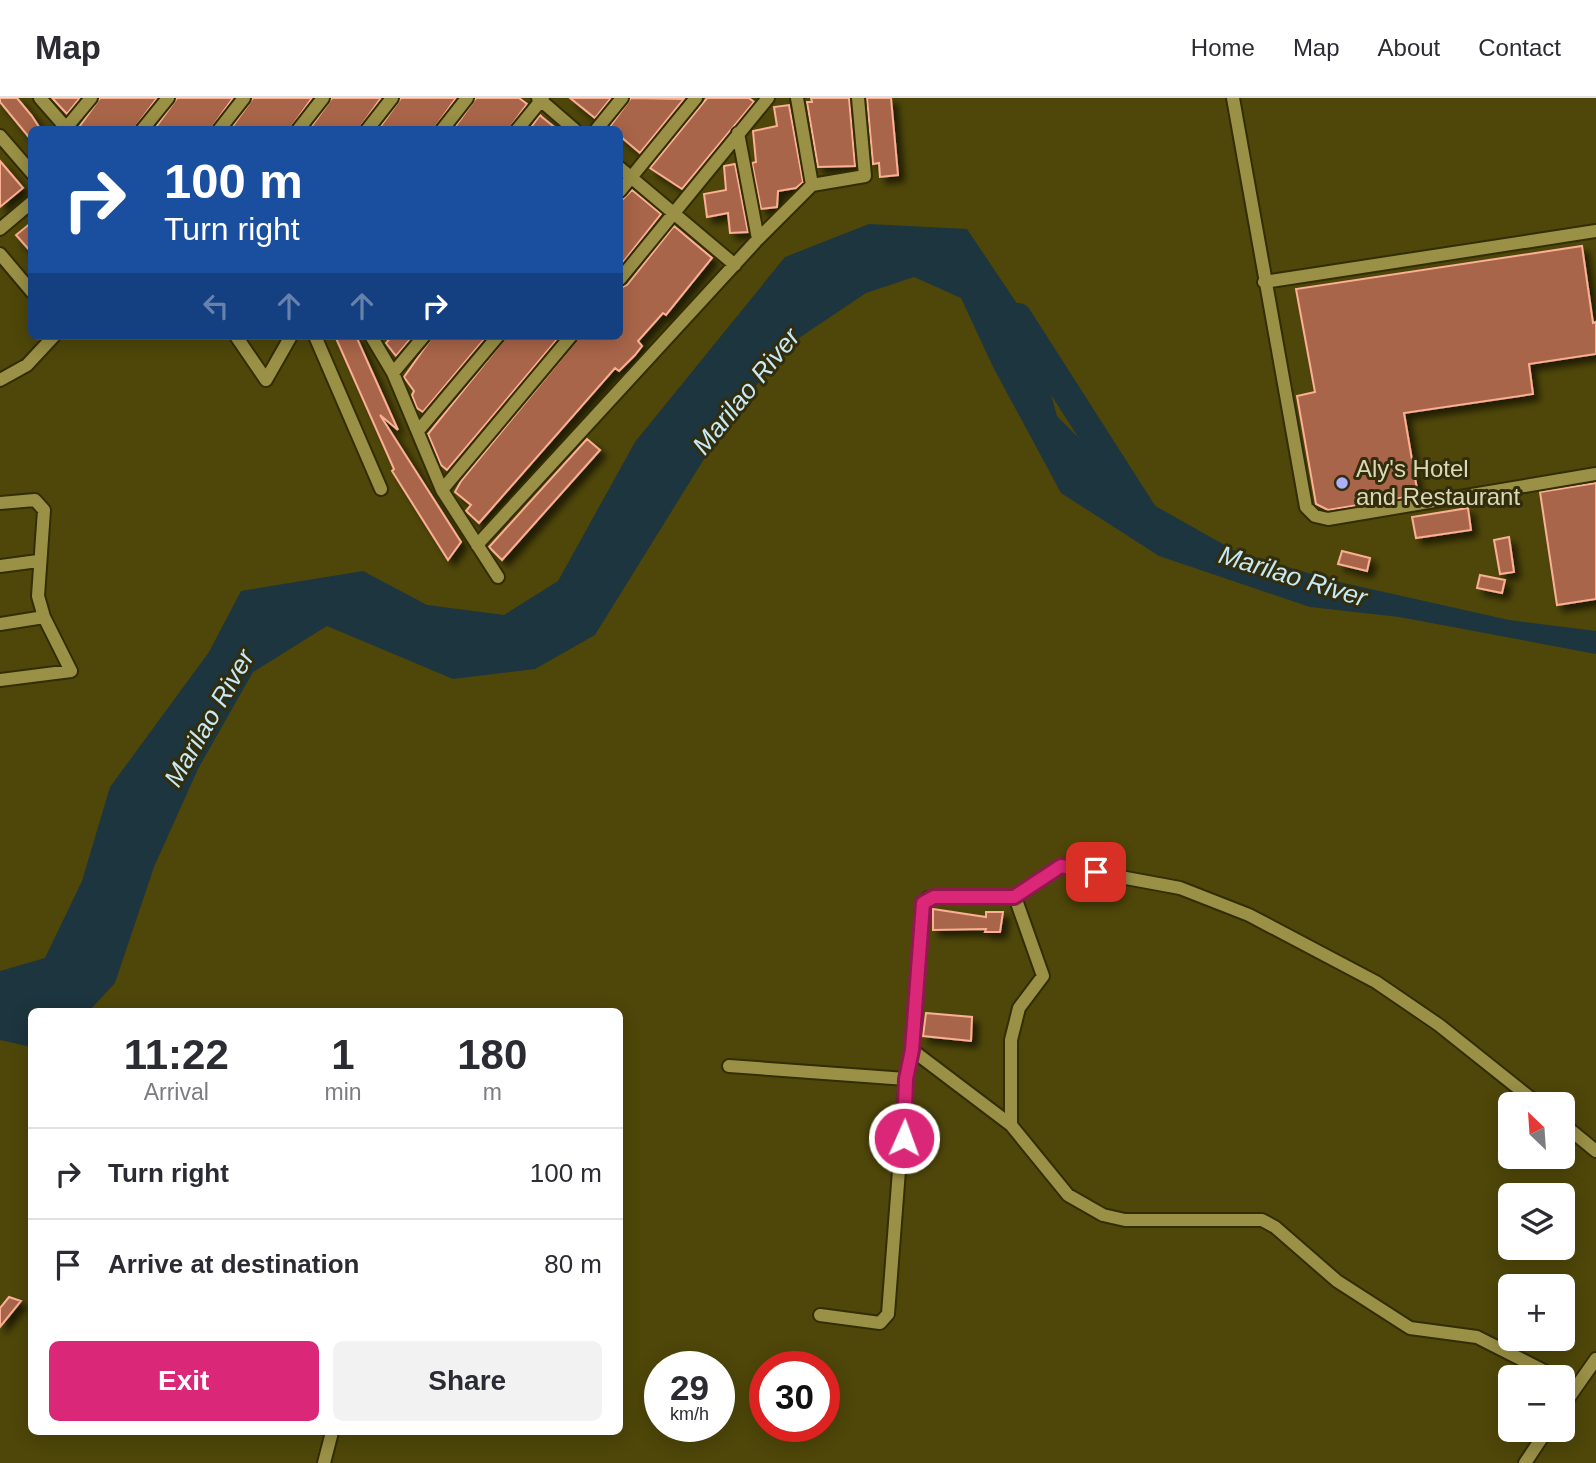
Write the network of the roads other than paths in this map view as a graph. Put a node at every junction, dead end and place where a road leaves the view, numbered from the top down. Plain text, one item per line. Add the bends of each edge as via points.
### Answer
1 (40, 98) edge
2 (91, 98) edge
3 (168, 98) edge
4 (244, 98) edge
5 (323, 98) edge
6 (392, 98) edge
7 (467, 98) edge
8 (622, 98) edge
9 (695, 98) edge
10 (768, 98) edge
11 (797, 98) edge
12 (858, 98) edge
13 (1233, 98) edge
14 (541, 99) edge
15 (64, 126) edge
16 (69, 126) edge
17 (145, 126) edge
18 (222, 126) edge
19 (301, 126) edge
20 (370, 126) edge
21 (445, 126) edge
22 (520, 126) edge
23 (571, 126) edge
24 (599, 126) edge
25 (738, 133) junction
26 (0, 136) edge
27 (28, 168) edge
28 (623, 170) edge
29 (631, 177) junction
30 (812, 185) junction
31 (623, 187) edge
32 (28, 205) edge
33 (674, 214) junction
34 (0, 229) edge
35 (1596, 231) edge
36 (758, 239) junction
37 (0, 254) edge
38 (735, 265) junction
39 (623, 275) edge
40 (1264, 282) junction
41 (28, 287) edge
42 (50, 340) edge
43 (239, 340) edge
44 (289, 340) edge
45 (317, 340) edge
46 (372, 340) edge
47 (421, 340) edge
48 (495, 340) edge
49 (568, 340) edge
50 (393, 373) junction
51 (3, 374) edge
52 (418, 431) junction
53 (1596, 474) edge
54 (381, 489) dead end
55 (442, 490) junction
56 (0, 503) edge
57 (477, 545) junction
58 (38, 561) junction
59 (0, 566) edge
60 (498, 578) dead end
61 (44, 617) junction
62 (0, 624) edge
63 (0, 680) edge
64 (1014, 897) junction
65 (912, 1050) junction
66 (729, 1066) dead end
67 (906, 1079) junction
68 (1523, 1092) edge
69 (1011, 1125) junction
70 (1575, 1134) edge
71 (1596, 1151) edge
72 (820, 1315) dead end
73 (1596, 1359) edge
74 (1532, 1365) edge
75 (1576, 1387) edge
76 (331, 1435) edge
77 (1539, 1442) edge
78 (324, 1463) edge
79 (1525, 1463) edge

1 - 15 street
2 - 16 street
3 - 17 street
4 - 18 street
5 - 19 street
6 - 20 street
7 - 21 street
8 - 24 street
9 - 29 street
10 - 25 street
11 - 30 street
12 - 30 street via 865,176
13 - 40 street
14 - 22 street
14 - 23 street
25 - 33 street
25 - 36 street
26 - 27 street
28 - 29 street
29 - 31 street
29 - 33 street
30 - 36 street
32 - 34 street
33 - 38 street
33 - 39 street
35 - 40 street
36 - 38 street
37 - 41 street
38 - 57 street
40 - 53 street via 1306,507 1315,516 1328,519
42 - 51 street via 27,365
43 - 44 street via 266,380
45 - 54 street
46 - 50 street
47 - 50 street
48 - 52 street
49 - 55 street
50 - 52 street
52 - 55 street
55 - 57 street
56 - 58 street via 40,503 44,510
57 - 60 street
58 - 59 street
58 - 61 street
61 - 62 street
61 - 63 street via 71,671
64 - 65 street via 934,897 923,903
64 - 68 street via 1052,869 1072,866 1180,888 1237,911 1376,982
64 - 69 street via 1042,976 1019,1008 1011,1040
65 - 67 street
65 - 69 street
66 - 67 street
67 - 72 street via 888,1314 880,1323
69 - 74 street via 1068,1195 1103,1215 1125,1220 1262,1220 1337,1281 1410,1328 1477,1337
70 - 71 street
73 - 75 street
76 - 78 street
77 - 79 street

